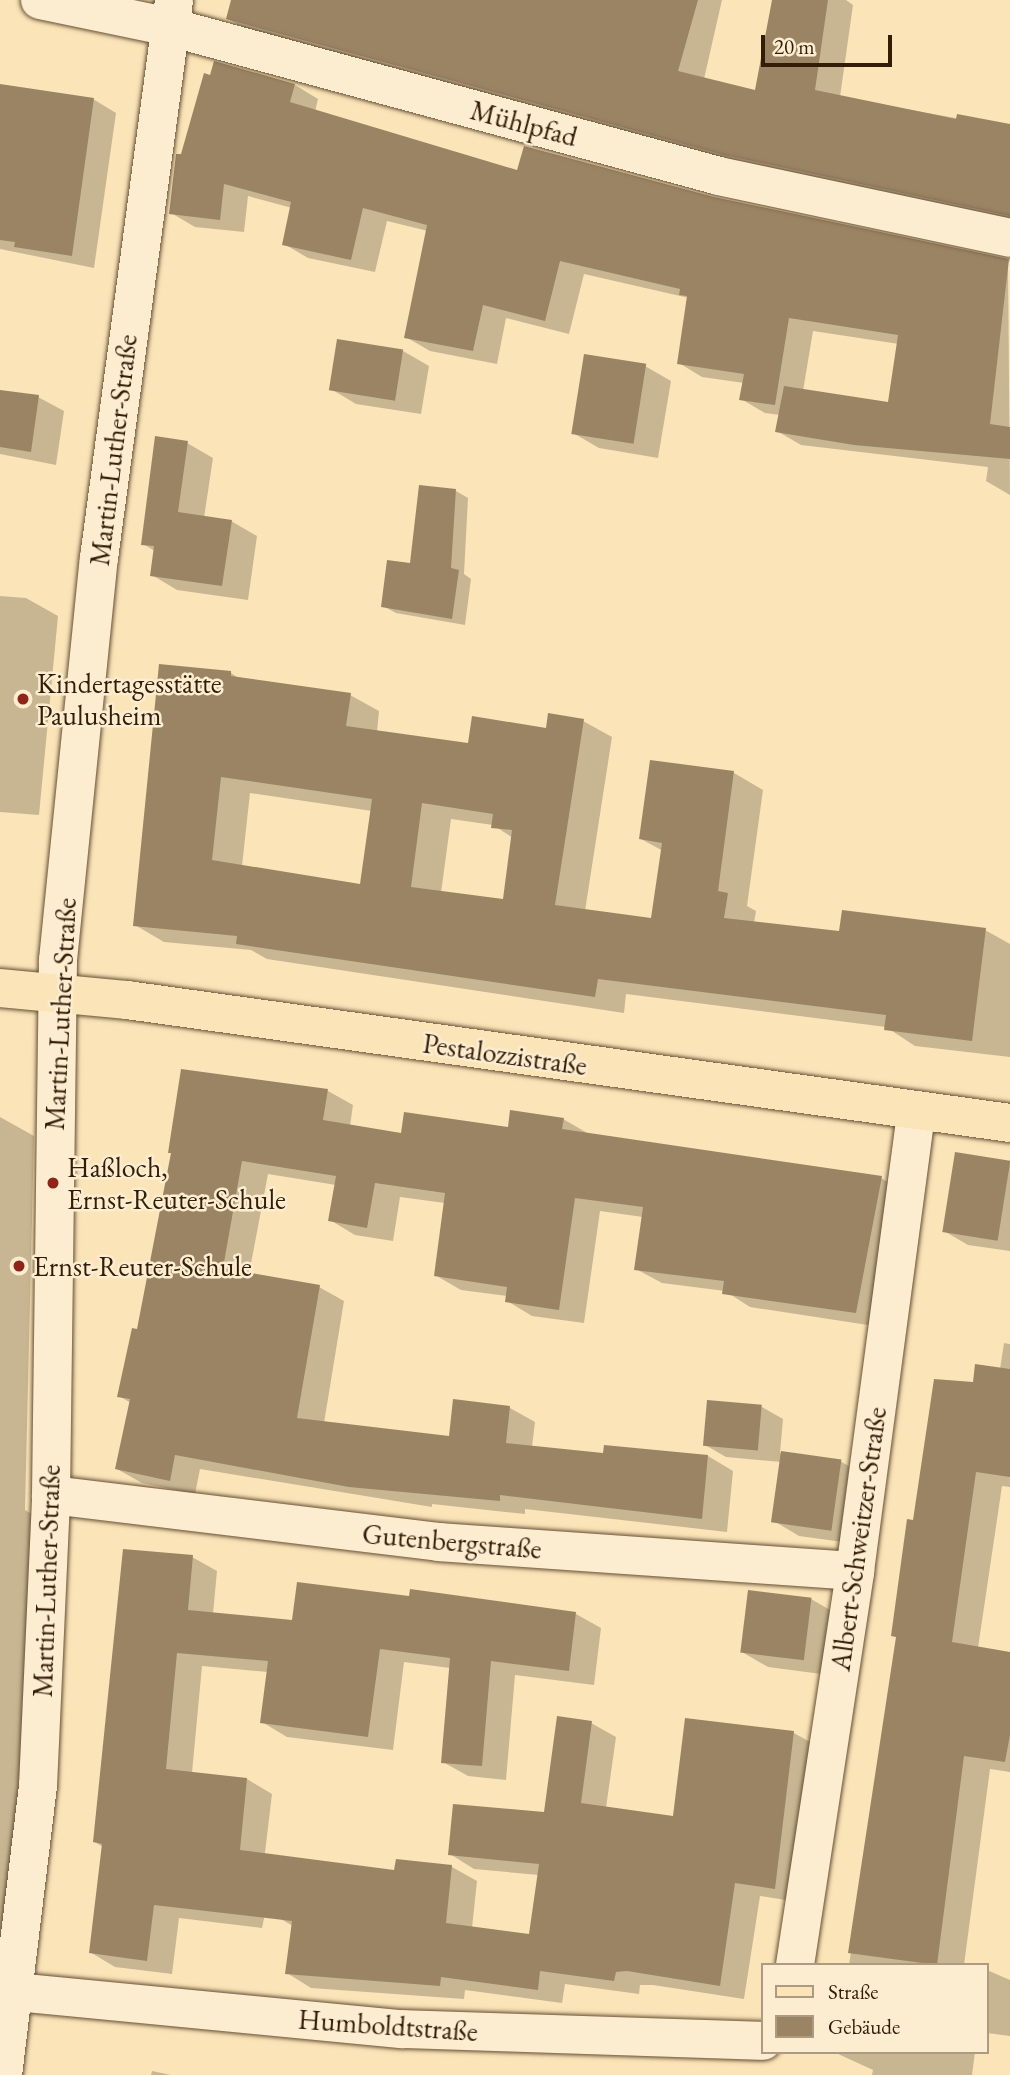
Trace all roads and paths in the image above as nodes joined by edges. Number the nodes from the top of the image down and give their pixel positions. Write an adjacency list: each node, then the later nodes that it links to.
1 (40, 0): 2 (street, Mühlpfad)
2 (172, 14): 3 (street, Mühlpfad); 5 (street, Martin-Luther-Straße)
3 (1010, 237)
4 (0, 988): 5 (main road, Pestalozzistraße)
5 (56, 992): 6 (main road, Pestalozzistraße); 8 (street, Martin-Luther-Straße)
6 (916, 1113): 7 (main road, Pestalozzistraße); 9 (street, Albert-Schweitzer-Straße)
7 (1010, 1123)
8 (51, 1495): 9 (street, Gutenbergstraße); 11 (street, Martin-Luther-Straße)
9 (855, 1571): 10 (street, Albert-Schweitzer-Straße)
10 (795, 1963)
11 (15, 1992): 12 (street, Humboldtstraße); 13 (street, Martin-Luther-Straße)
12 (762, 2041)
13 (3, 2075)

